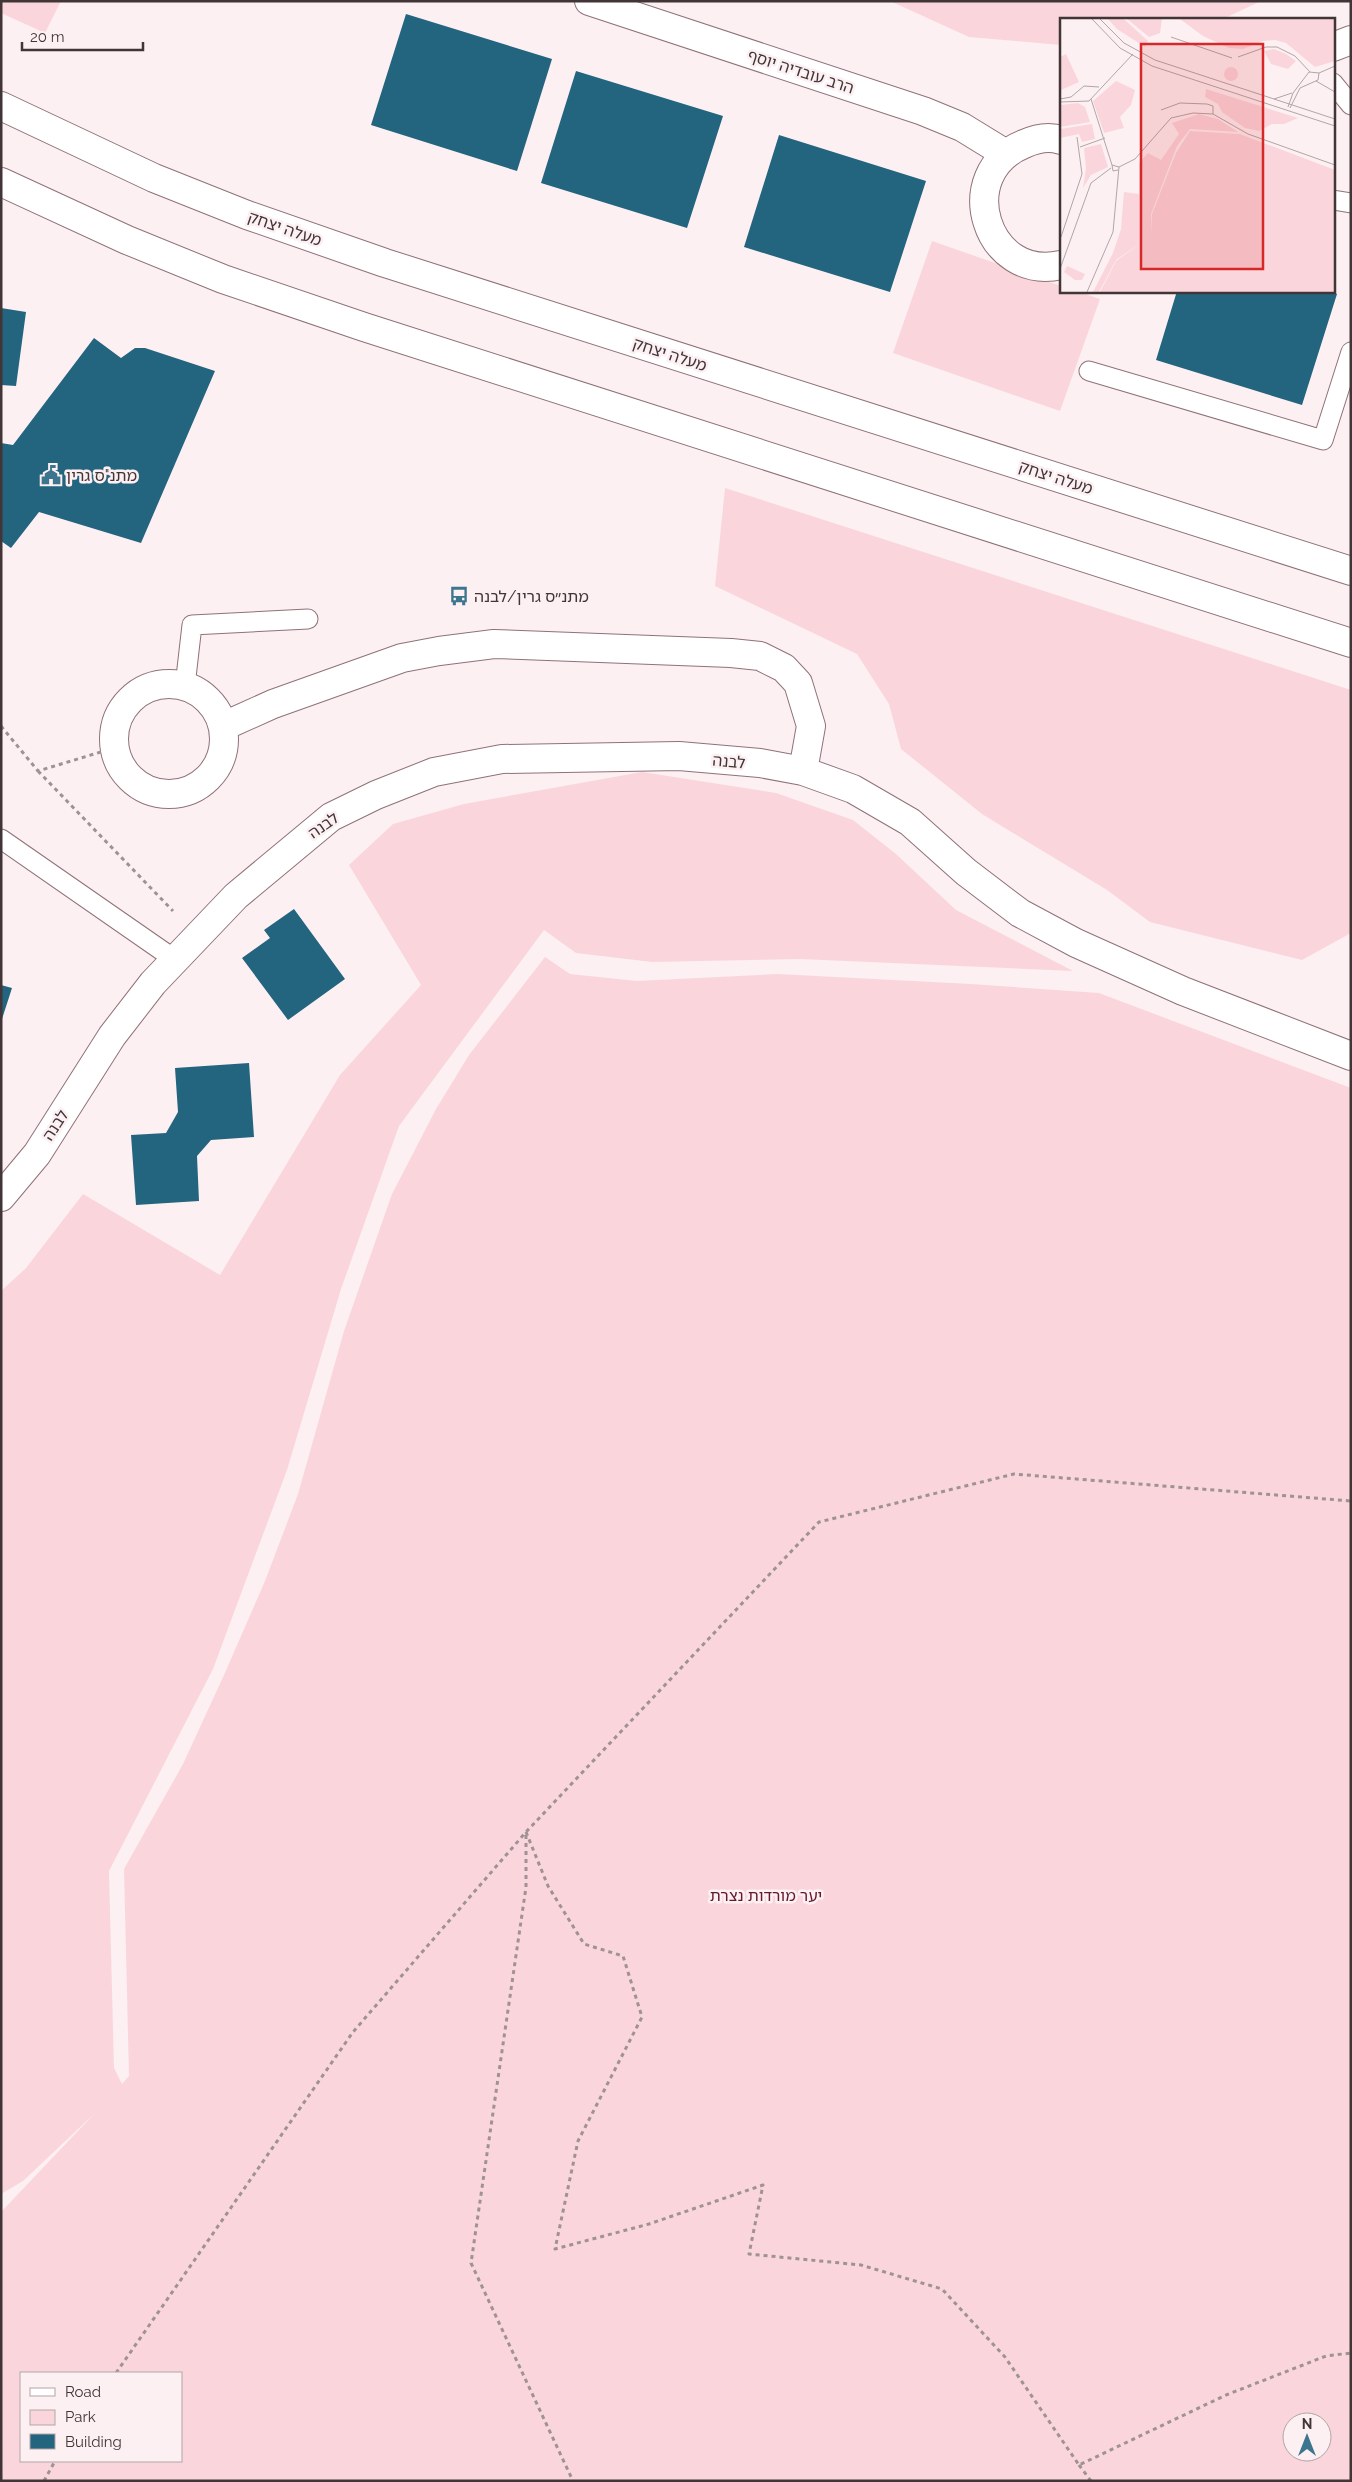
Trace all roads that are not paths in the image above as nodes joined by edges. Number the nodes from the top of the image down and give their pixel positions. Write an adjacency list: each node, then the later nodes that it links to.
1 (589, 1): 8 (street, הרב עובדיה יוסף)
2 (1351, 40): 3 (street)
3 (1334, 47)
4 (1334, 84): 5 (lane)
5 (1351, 105)
6 (1, 106): 15 (street, מעלה יצחק)
7 (1060, 140): 8 (street)
8 (1006, 154): 12 (street)
9 (1, 182): 17 (street)
10 (1334, 200): 11 (lane)
11 (1351, 203)
12 (1060, 265)
13 (1351, 352): 14 (lane)
14 (1089, 371)
15 (1351, 571)
16 (308, 618): 18 (lane)
17 (1351, 643)
18 (185, 686): 19 (street); 19 (street)
19 (224, 726): 20 (street)
20 (803, 771): 22 (street, לבנה); 23 (street, לבנה)
21 (1, 839): 22 (lane)
22 (174, 959): 24 (street, לבנה)
23 (1351, 1056)
24 (1, 1196)

